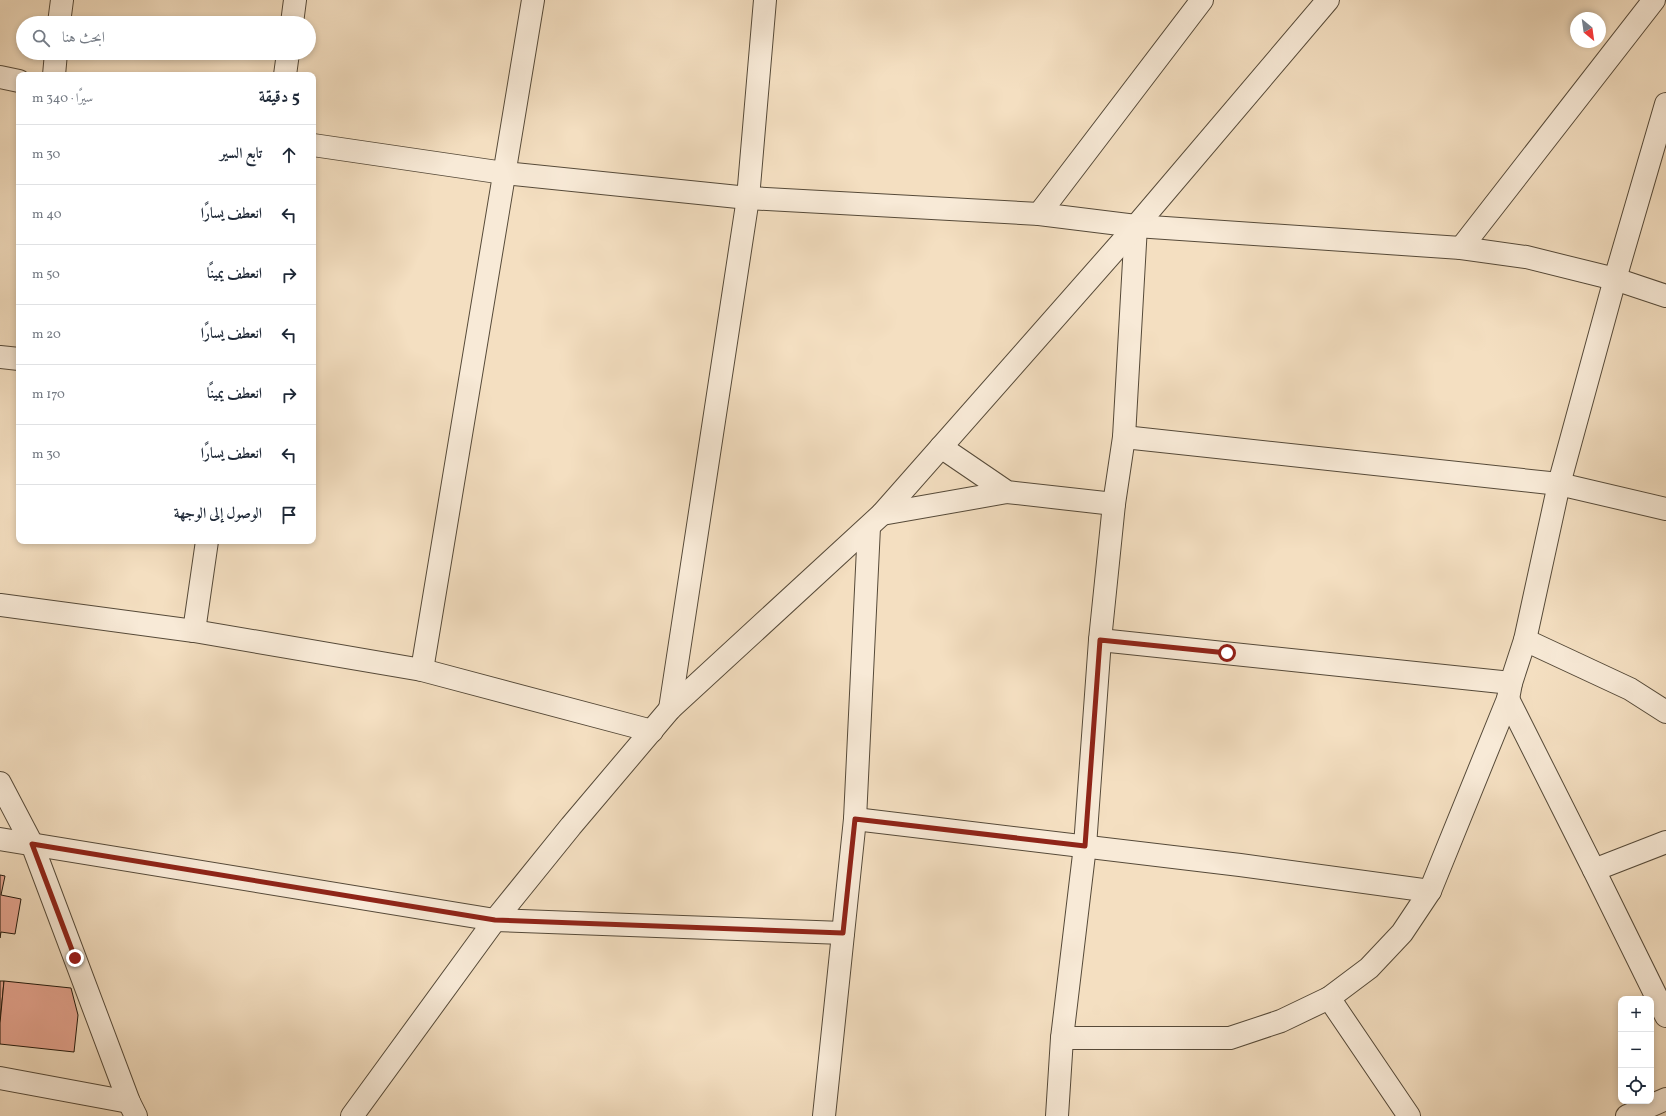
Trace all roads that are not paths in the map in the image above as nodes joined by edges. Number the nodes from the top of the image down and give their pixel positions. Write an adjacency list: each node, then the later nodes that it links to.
1 (62, 0): 8 (street)
2 (295, 0): 9 (street)
3 (533, 0): 18 (street)
4 (765, 0): 19 (street)
5 (1202, 0): 20 (street)
6 (1328, 0): 21 (street)
7 (1654, 0): 22 (street)
8 (60, 16)
9 (293, 16)
10 (55, 60): 12 (street)
11 (287, 60): 13 (street)
12 (54, 72)
13 (285, 72)
14 (0, 77): 15 (street)
15 (16, 80)
16 (1666, 104): 23 (street)
17 (316, 145): 18 (street)
18 (504, 173): 19 (street); 39 (street)
19 (748, 198): 20 (street); 41 (street)
20 (1039, 214): 21 (street)
21 (1136, 226): 22 (street); 27 (street); 28 (street)
22 (1461, 248): 23 (street)
23 (1615, 278): 24 (street); 29 (street)
24 (1666, 296)
25 (0, 357): 26 (street)
26 (16, 359)
27 (1124, 437): 29 (street); 31 (street)
28 (941, 446): 30 (street); 33 (street)
29 (1559, 484): 32 (street); 38 (street)
30 (1007, 492): 31 (street); 33 (street)
31 (1114, 504): 37 (street)
32 (1666, 509)
33 (875, 520): 41 (street); 45 (street)
34 (207, 544): 36 (street)
35 (0, 606): 36 (street)
36 (194, 631): 39 (street)
37 (1100, 640): 40 (street); 49 (street)
38 (1525, 640): 40 (street); 42 (street)
39 (422, 670): 43 (street)
40 (1509, 691): 50 (street); 51 (street)
41 (670, 709): 43 (street)
42 (1666, 712)
43 (652, 731): 52 (street)
44 (0, 783): 48 (street)
45 (855, 819): 49 (street); 53 (street)
46 (0, 839): 48 (street)
47 (1666, 842): 50 (street)
48 (32, 844): 52 (street); 59 (street)
49 (1085, 846): 51 (street); 56 (street)
50 (1594, 870): 55 (street)
51 (1430, 891): 54 (street)
52 (495, 920): 53 (street); 60 (street)
53 (843, 933): 61 (street)
54 (1330, 998): 56 (street); 63 (street)
55 (1666, 1016)
56 (1062, 1038): 62 (street)
57 (0, 1078): 59 (street)
58 (1666, 1099): 64 (street)
59 (132, 1109)
60 (352, 1116)
61 (824, 1116)
62 (1057, 1116)
63 (1409, 1116)
64 (1627, 1116)

